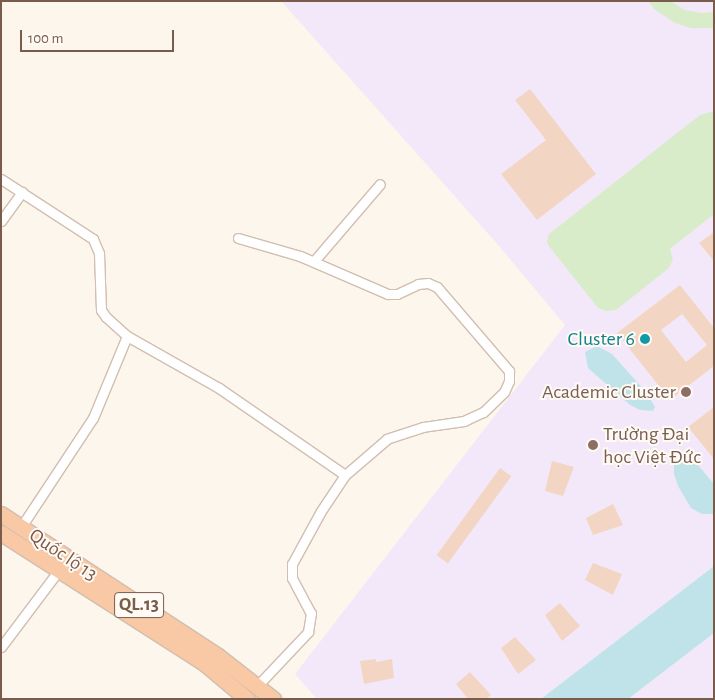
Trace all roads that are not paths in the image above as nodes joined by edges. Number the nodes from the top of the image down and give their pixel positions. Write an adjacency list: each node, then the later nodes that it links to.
1 (1, 179): 3 (street)
2 (380, 184): 6 (street)
3 (22, 192): 4 (street); 7 (street)
4 (1, 221)
5 (238, 238): 6 (street)
6 (314, 261): 8 (street)
7 (127, 336): 8 (street); 10 (street)
8 (344, 475): 14 (street)
9 (1, 514): 10 (highway, Quốc lộ 13 / QL.13)
10 (21, 527): 14 (highway, Quốc lộ 13 / QL.13)
11 (1, 533): 12 (highway, Quốc lộ 13 / QL.13)
12 (59, 570): 13 (street); 15 (highway, Quốc lộ 13 / QL.13)
13 (1, 647)
14 (258, 686): 16 (highway, Quốc lộ 13 / QL.13)
15 (247, 699)
16 (273, 699)

